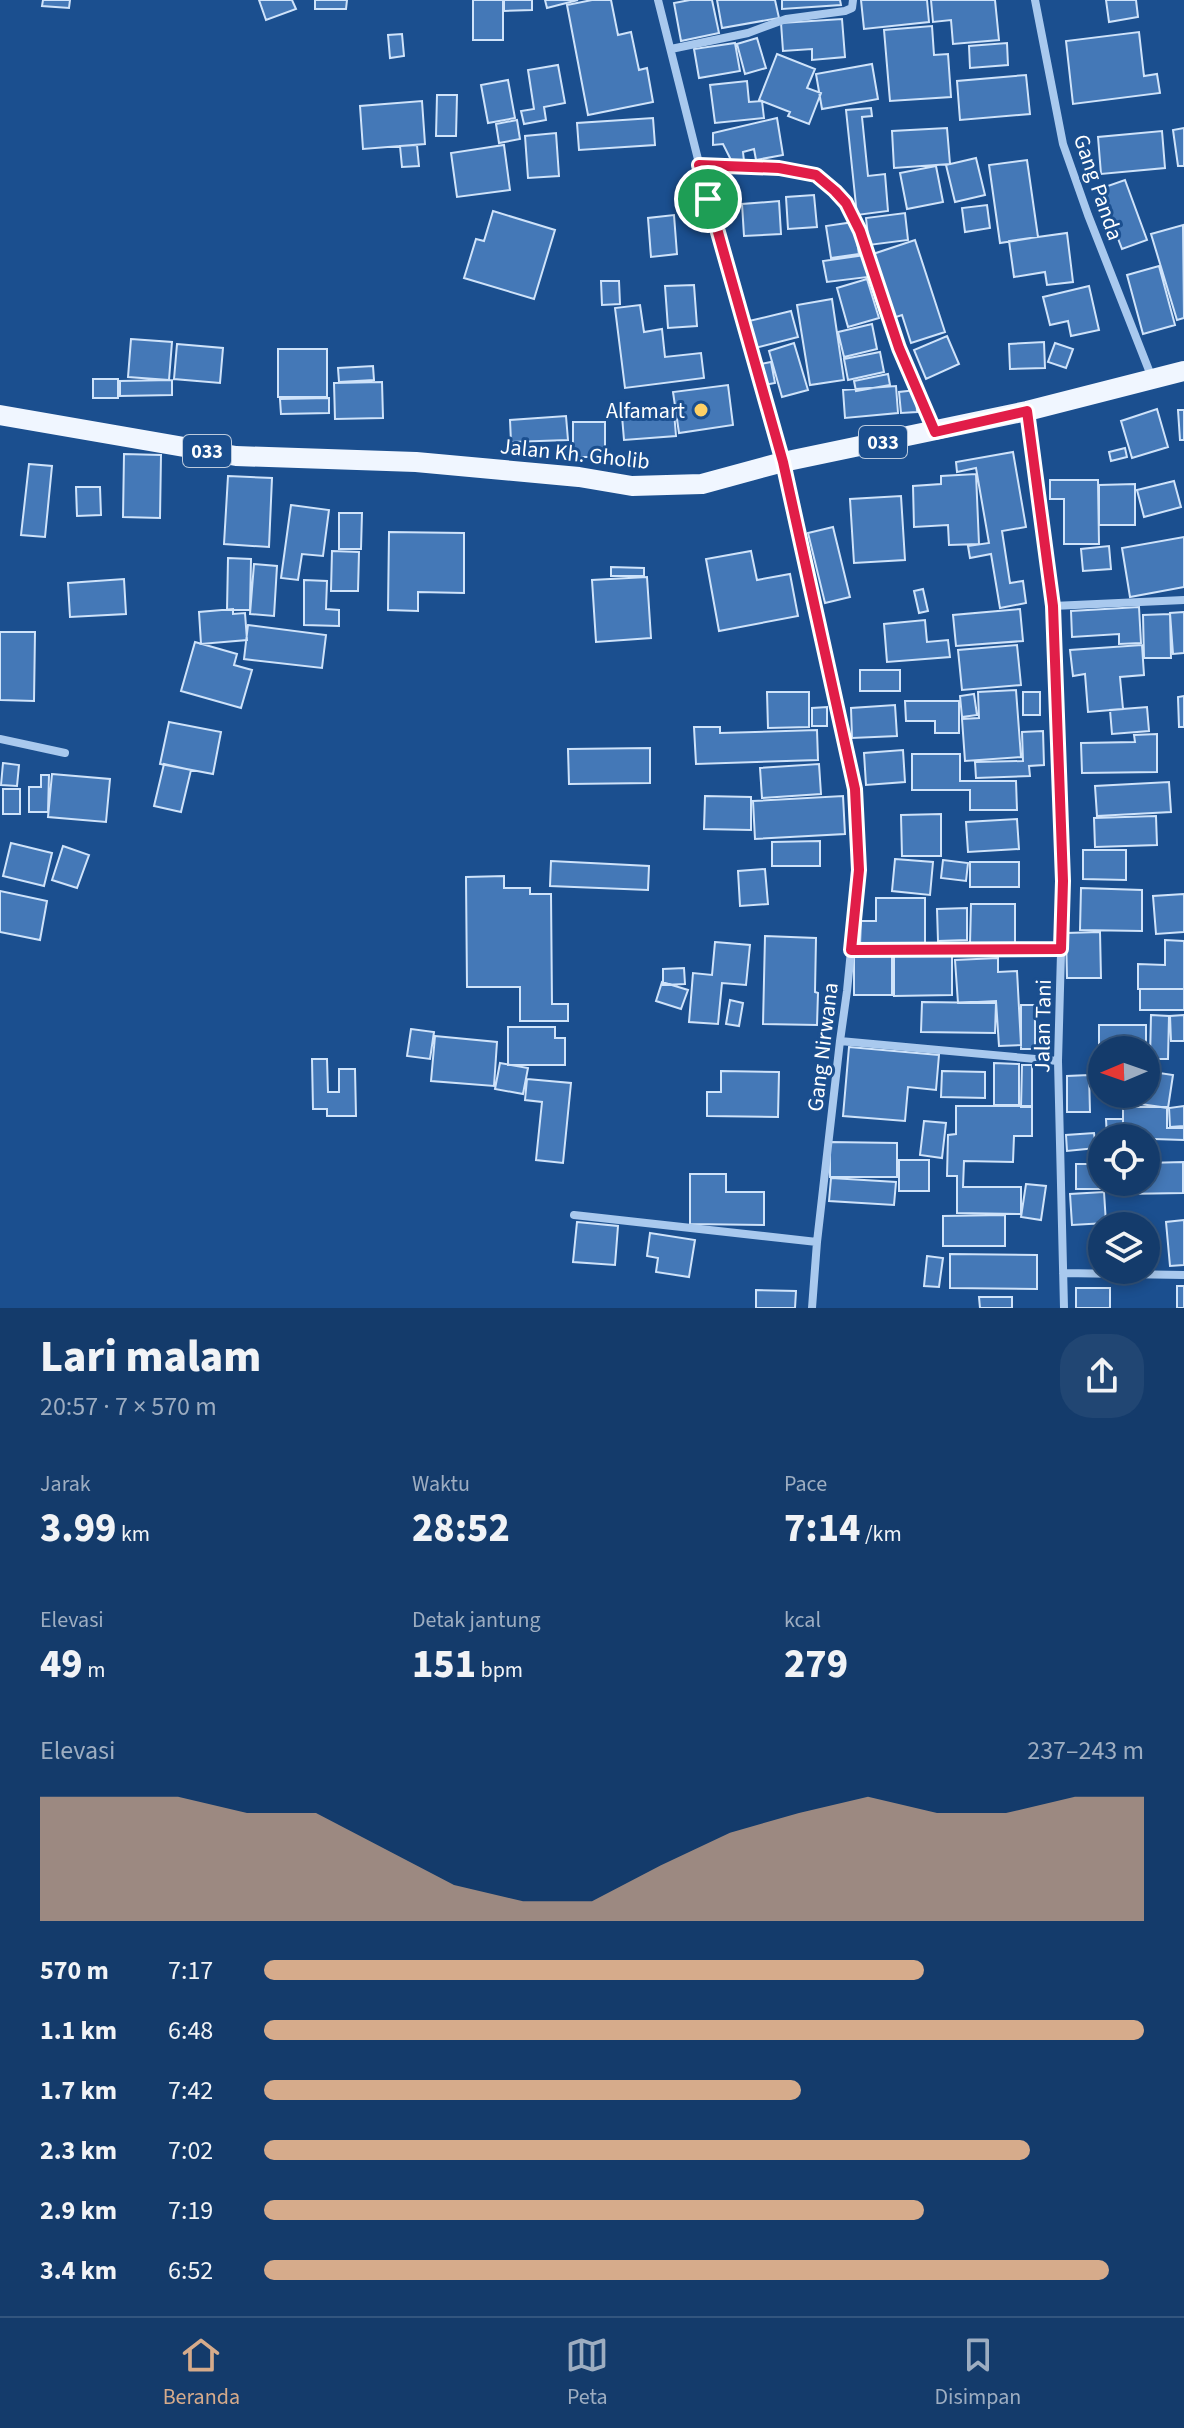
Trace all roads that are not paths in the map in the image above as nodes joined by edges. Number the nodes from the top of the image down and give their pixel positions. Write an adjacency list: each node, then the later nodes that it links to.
1 (658, 0): 4 (street, Gang Nirwana)
2 (853, 0): 4 (street)
3 (1035, 0): 7 (street, Gang Panda)
4 (671, 49): 5 (street, Gang Nirwana)
5 (699, 165): 10 (street); 11 (street, Gang Nirwana)
6 (1184, 371): 7 (main road, Jalan Kh. Gholib / 033)
7 (1153, 378): 8 (main road, Jalan Kh. Gholib / 033)
8 (1027, 411): 10 (main road, Jalan Kh. Gholib / 033); 13 (street, Jalan Tani)
9 (0, 415): 11 (main road, Jalan Kh. Gholib / 033)
10 (935, 432): 11 (main road, Jalan Kh. Gholib / 033)
11 (783, 462): 17 (street, Gang Nirwana)
12 (1184, 600): 13 (street)
13 (1053, 606): 16 (street, Jalan Tani)
14 (0, 739): 15 (street)
15 (65, 753)
16 (1061, 949): 17 (street); 19 (street, Jalan Tani)
17 (851, 950): 18 (street, Gang Nirwana)
18 (840, 1041): 19 (street); 21 (street, Gang Nirwana)
19 (1058, 1061): 22 (street, Jalan Tani)
20 (574, 1215): 21 (street)
21 (817, 1242): 24 (street, Gang Nirwana)
22 (1063, 1273): 23 (street); 25 (street, Jalan Tani)
23 (1184, 1275)
24 (812, 1308)
25 (1064, 1308)

